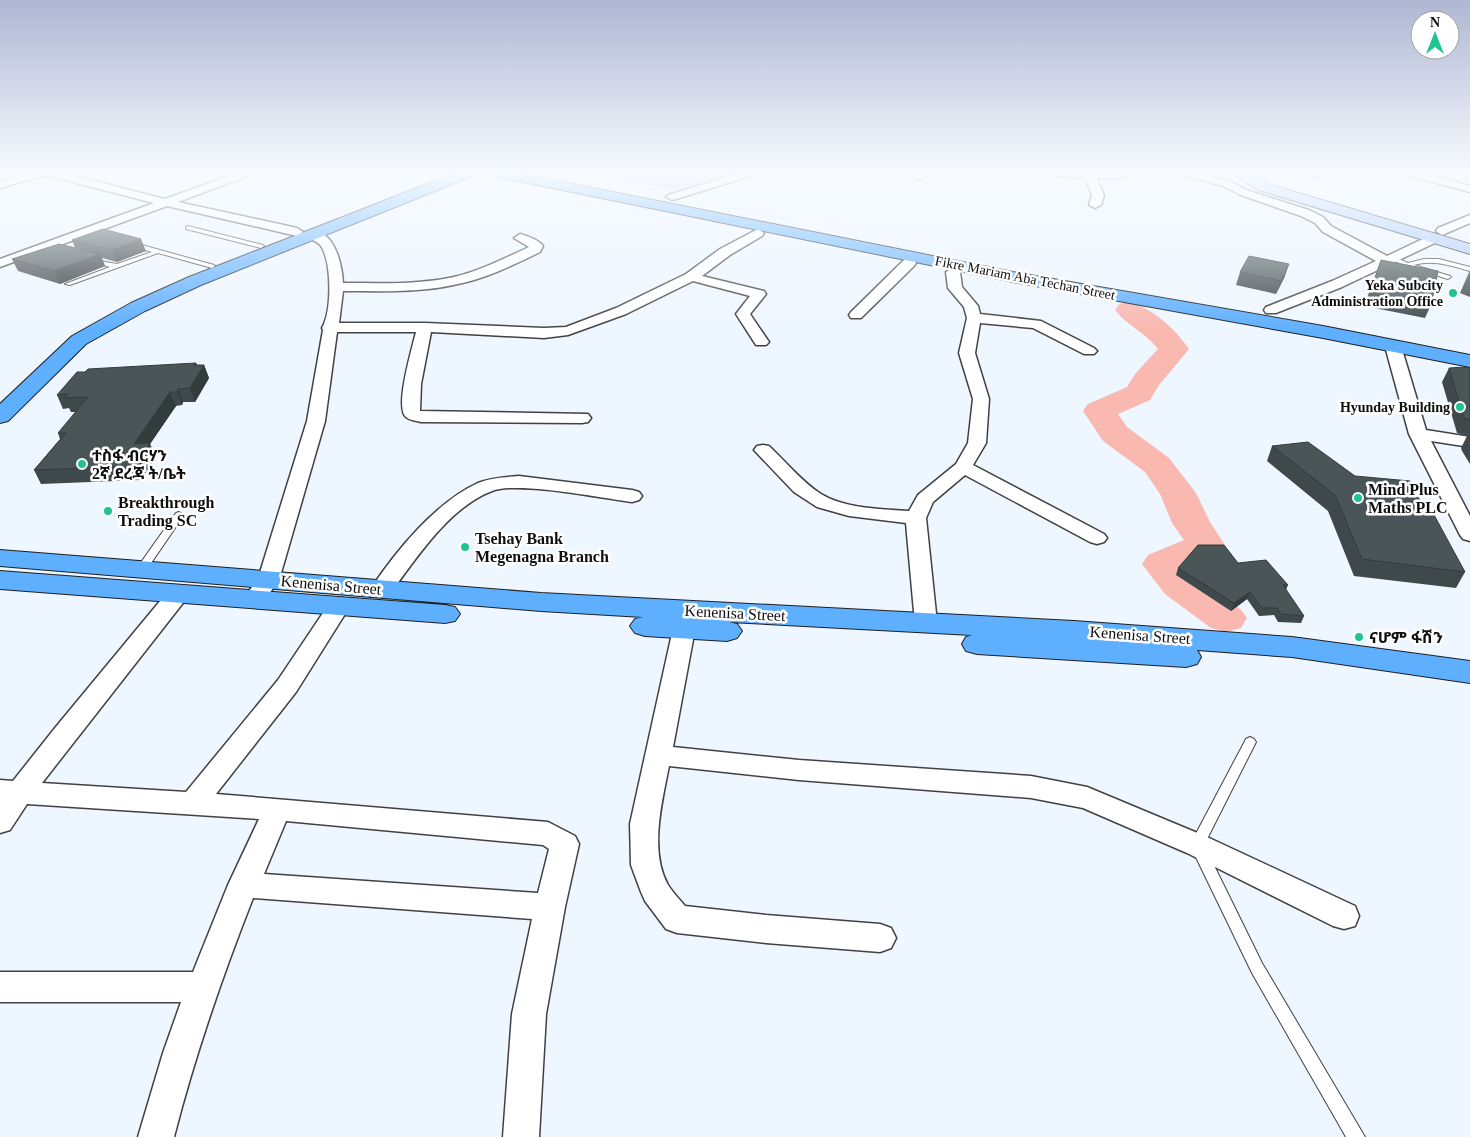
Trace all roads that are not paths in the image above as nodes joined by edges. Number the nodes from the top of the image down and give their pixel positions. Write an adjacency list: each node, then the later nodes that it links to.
1 (102, 225): 13 (street)
2 (261, 225): 15 (street)
3 (324, 225): 15 (main road)
4 (328, 225): 15 (main road)
5 (721, 225): 14 (main road)
6 (771, 225): 35 (main road, Fikre Mariam Aba Techan Street)
7 (801, 225): 35 (main road, Fikre Mariam Aba Techan Street)
8 (1323, 225): 27 (street)
9 (1406, 225): 16 (main road)
10 (1412, 225): 16 (main road)
11 (1456, 225): 16 (street)
12 (188, 228): 22 (lane)
13 (86, 231): 17 (lane); 21 (street)
14 (758, 233): 29 (main road); 36 (street)
15 (304, 234): 22 (main road); 39 (street); 52 (main road)
16 (1439, 234): 19 (main road); 23 (main road); 27 (street)
17 (100, 235)
18 (520, 238): 39 (street)
19 (1470, 238)
20 (127, 242): 25 (lane)
21 (45, 246): 24 (lane); 28 (street)
22 (261, 246): 32 (main road)
23 (1470, 249)
24 (58, 250)
25 (159, 251): 31 (lane); 32 (lane)
26 (82, 257): 31 (lane)
27 (1389, 260): 30 (lane); 40 (street)
28 (0, 263)
29 (909, 263): 34 (main road); 41 (street)
30 (1408, 265): 33 (lane); 37 (lane)
31 (116, 266): 38 (lane)
32 (212, 266): 51 (main road)
33 (1470, 269)
34 (953, 272): 42 (street); 45 (main road)
35 (1017, 272): 40 (main road, Fikre Mariam Aba Techan Street); 45 (main road, Fikre Mariam Aba Techan Street)
36 (691, 277): 44 (street); 46 (street)
37 (1448, 277)
38 (68, 284)
39 (337, 287): 43 (street)
40 (1271, 310): 48 (main road, Fikre Mariam Aba Techan Street)
41 (856, 315)
42 (974, 318): 49 (street); 57 (street)
43 (329, 328): 44 (street); 66 (street)
44 (425, 328): 53 (street)
45 (1346, 336): 47 (main road, Fikre Mariam Aba Techan Street)
46 (761, 342)
47 (1393, 346): 50 (main road, Fikre Mariam Aba Techan Street); 54 (street)
48 (1470, 348)
49 (1089, 351)
50 (1470, 361)
51 (31, 362)
52 (1, 415)
53 (582, 418)
54 (1418, 434): 55 (street); 61 (street)
55 (1470, 442)
56 (763, 450): 60 (street)
57 (963, 466): 60 (street); 62 (street)
58 (632, 496): 67 (street)
59 (179, 515): 64 (lane)
60 (916, 518): 71 (street)
61 (1470, 535)
62 (1097, 538)
63 (0, 558): 64 (main road, Kenenisa Street)
64 (141, 570): 66 (main road, Kenenisa Street)
65 (0, 580): 68 (main road, Kenenisa Street)
66 (260, 590): 67 (main road, Kenenisa Street); 68 (main road, Kenenisa Street); 69 (main road, Kenenisa Street)
67 (381, 590): 70 (main road, Kenenisa Street)
68 (178, 594): 77 (street)
69 (339, 606): 70 (main road, Kenenisa Street); 78 (street)
70 (480, 607): 71 (main road, Kenenisa Street); 72 (main road, Kenenisa Street)
71 (926, 623): 73 (main road, Kenenisa Street)
72 (684, 629): 74 (main road, Kenenisa Street); 76 (street)
73 (1470, 672)
74 (1470, 690)
75 (1250, 742): 81 (lane)
76 (658, 755): 81 (street); 85 (street)
77 (10, 791): 78 (street); 80 (street)
78 (192, 804): 79 (street)
79 (277, 809): 82 (street); 83 (street)
80 (0, 822)
81 (1197, 845): 84 (street); 90 (lane)
82 (243, 885): 83 (street); 87 (street)
83 (550, 907): 89 (street)
84 (1344, 916)
85 (880, 938)
86 (0, 987): 87 (street)
87 (202, 987): 88 (street)
88 (156, 1137)
89 (521, 1137)
90 (1356, 1137)

